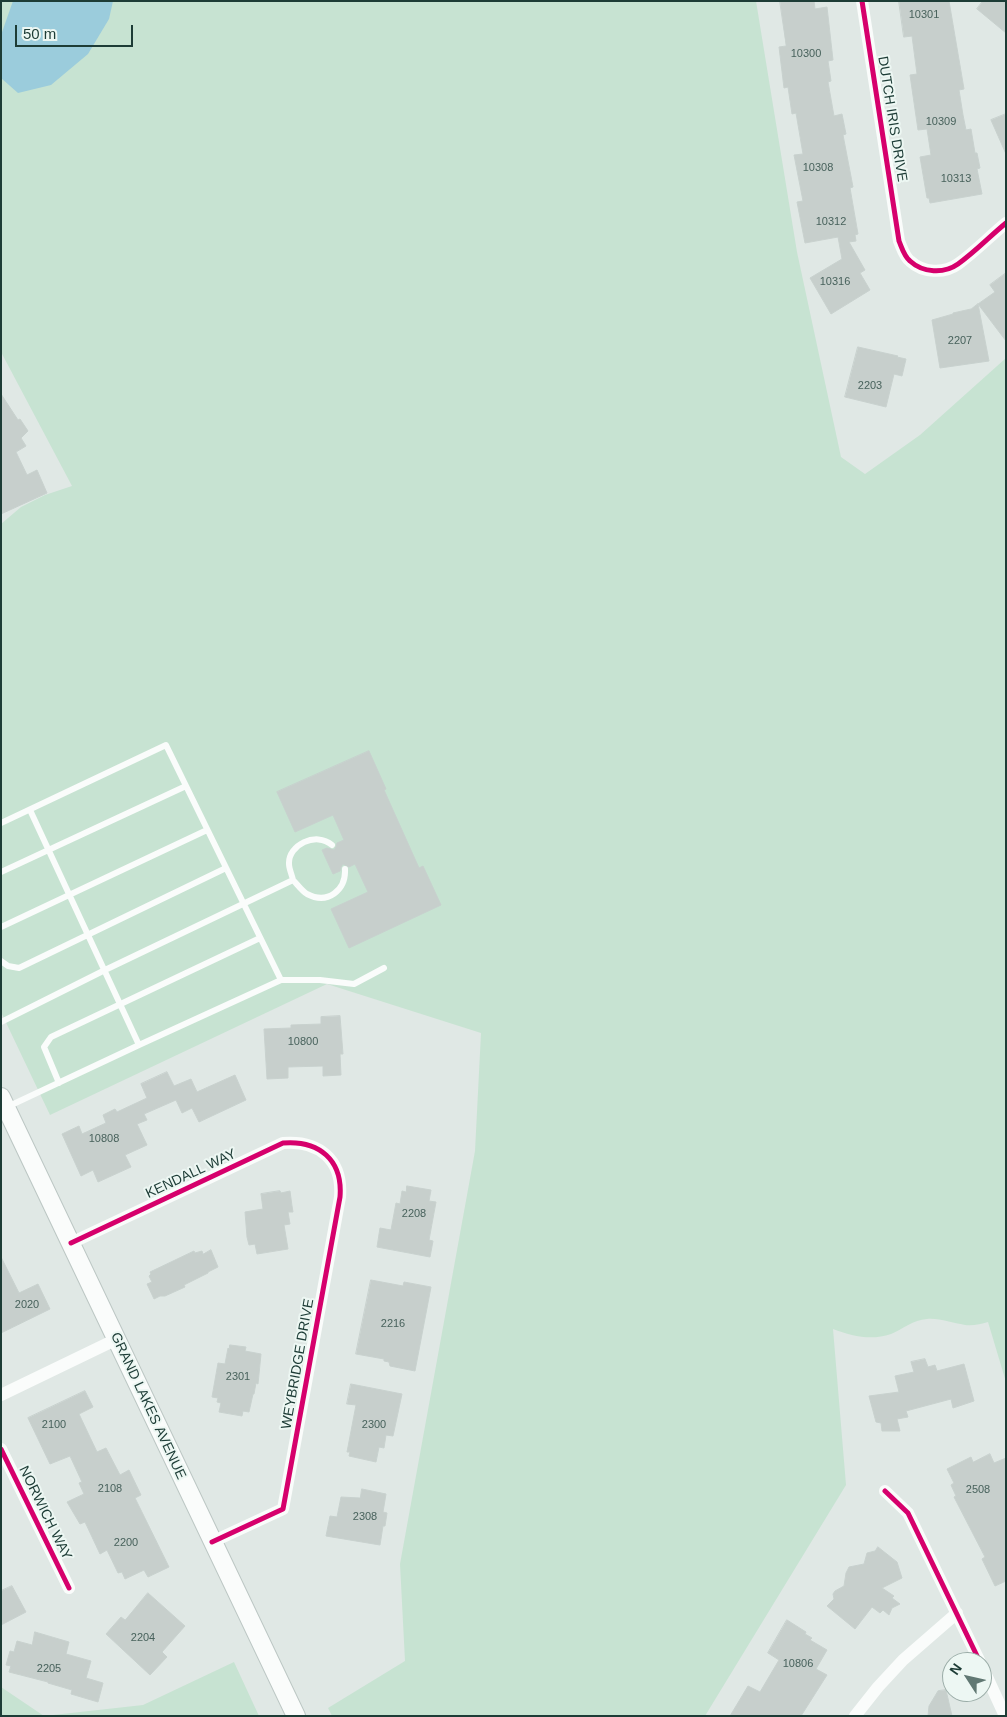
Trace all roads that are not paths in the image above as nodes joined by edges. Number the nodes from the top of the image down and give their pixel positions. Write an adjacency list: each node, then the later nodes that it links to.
1 (862, 1): 2 (street, DUTCH IRIS DRIVE)
2 (1006, 223)
3 (186, 786): 4 (lane); 6 (lane); 8 (lane)
4 (30, 810): 5 (lane); 8 (lane)
5 (1, 823)
6 (207, 830): 9 (lane); 13 (lane)
7 (332, 845): 12 (lane)
8 (48, 850): 11 (lane); 13 (lane)
9 (226, 868): 14 (lane); 16 (lane)
10 (345, 869): 12 (lane)
11 (1, 872)
12 (293, 880): 14 (lane)
13 (69, 895): 15 (lane); 16 (lane)
14 (243, 904): 17 (lane); 20 (lane)
15 (1, 927)
16 (88, 935): 18 (lane); 20 (lane)
17 (260, 938): 21 (lane); 22 (lane)
18 (1, 961)
19 (384, 968): 21 (lane)
20 (105, 970): 22 (lane); 23 (lane)
21 (281, 980): 24 (lane)
22 (121, 1004): 24 (lane); 25 (lane)
23 (1, 1022)
24 (140, 1045): 25 (lane)
25 (59, 1083): 26 (lane)
26 (4, 1102): 28 (street, GRAND LAKES AVENUE)
27 (323, 1152): 28 (street, KENDALL WAY); 33 (street, WEYBRIDGE DRIVE)
28 (71, 1243): 29 (street, GRAND LAKES AVENUE)
29 (117, 1339): 30 (street); 33 (street, GRAND LAKES AVENUE)
30 (1, 1395)
31 (1, 1449): 34 (street, NORWICH WAY)
32 (885, 1491): 35 (street)
33 (212, 1542): 38 (street, GRAND LAKES AVENUE)
34 (69, 1588)
35 (957, 1613): 36 (street); 39 (street)
36 (975, 1652)
37 (992, 1688): 40 (street)
38 (296, 1716)
39 (856, 1716)
40 (1005, 1716)

